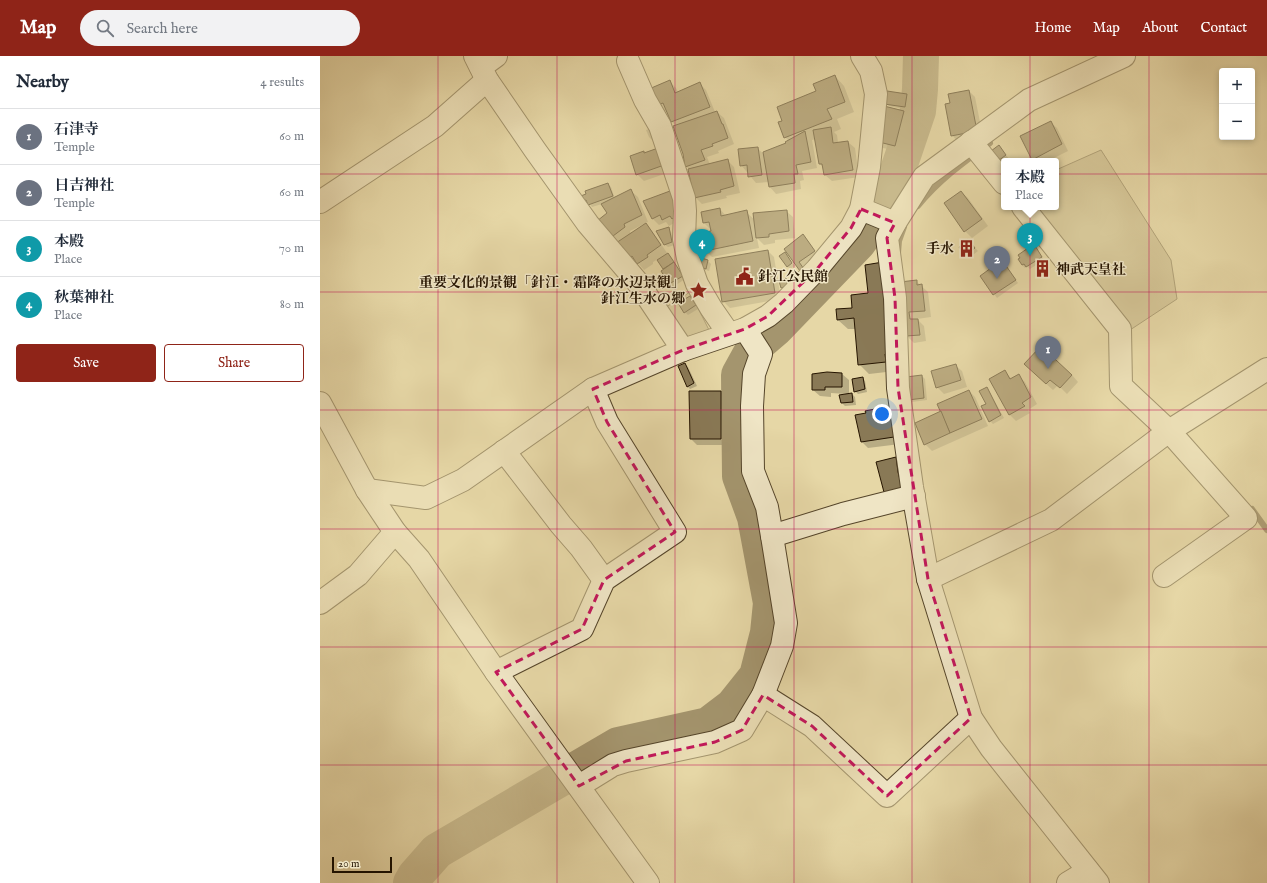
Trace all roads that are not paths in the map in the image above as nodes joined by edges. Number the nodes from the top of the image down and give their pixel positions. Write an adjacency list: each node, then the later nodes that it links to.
1 (862, 56): 8 (street)
2 (1124, 56): 5 (street)
3 (628, 61): 11 (street)
4 (485, 65): 7 (street); 12 (street)
5 (976, 148): 6 (street); 10 (street)
6 (1001, 180)
7 (320, 202)
8 (863, 210): 10 (street); 11 (street)
9 (1025, 210): 16 (street)
10 (892, 222): 19 (street)
11 (746, 338): 12 (street); 21 (street)
12 (683, 350): 14 (street)
13 (1267, 369): 16 (street)
14 (593, 389): 17 (street); 24 (street)
15 (320, 403): 18 (street)
16 (1169, 431): 22 (street); 23 (street)
17 (504, 451): 18 (street); 24 (street)
18 (367, 490): 20 (street)
19 (914, 496): 21 (street); 23 (street)
20 (396, 532): 25 (street); 26 (street)
21 (772, 536): 27 (street)
22 (1164, 576)
23 (928, 579): 28 (street)
24 (604, 580): 26 (street)
25 (320, 602)
26 (496, 672): 29 (street)
27 (763, 695): 28 (street); 29 (street)
28 (971, 718): 30 (street)
29 (573, 777): 31 (street)
30 (1093, 877): 32 (street)
31 (648, 883)
32 (1068, 883)

